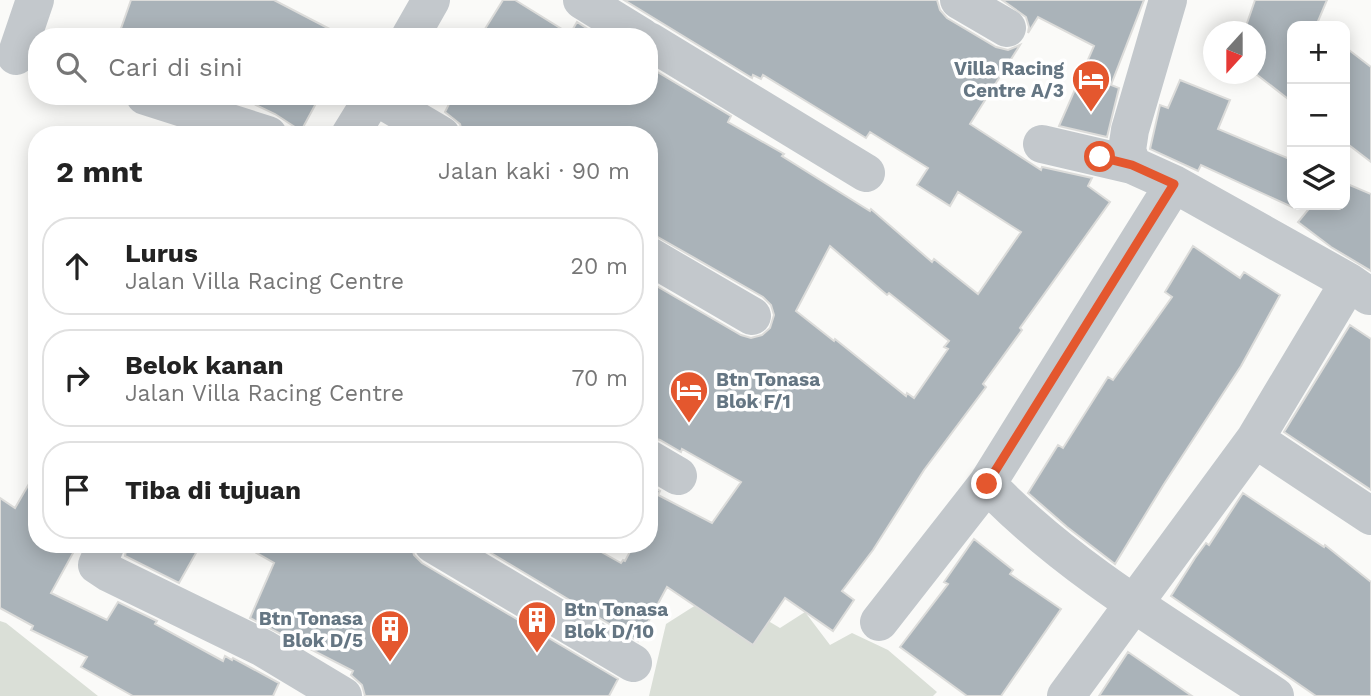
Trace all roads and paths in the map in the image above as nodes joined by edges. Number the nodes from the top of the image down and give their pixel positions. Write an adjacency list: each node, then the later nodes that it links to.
1 (35, 0): 10 (street)
2 (431, 0): 6 (street)
3 (582, 0): 7 (street)
4 (959, 0): 8 (street)
5 (1168, 0): 18 (street)
6 (415, 28)
7 (627, 28)
8 (1007, 28)
9 (658, 46): 19 (street)
10 (17, 56)
11 (173, 105): 14 (street)
12 (369, 105): 15 (street)
13 (390, 105): 16 (street)
14 (240, 126)
15 (356, 126)
16 (426, 126)
17 (1042, 144): 18 (street)
18 (1132, 165): 20 (street)
19 (866, 173)
20 (1174, 184): 22 (street); 25 (street)
21 (658, 261): 23 (street)
22 (1360, 290): 24 (street)
23 (752, 316)
24 (1255, 439): 26 (street); 29 (street)
25 (987, 484): 29 (street); 30 (street)
26 (1371, 516)
27 (102, 553): 32 (street)
28 (448, 553): 31 (street)
29 (1135, 603): 33 (street); 34 (street)
30 (879, 622)
31 (633, 663)
32 (343, 696)
33 (1066, 696)
34 (1275, 696)

